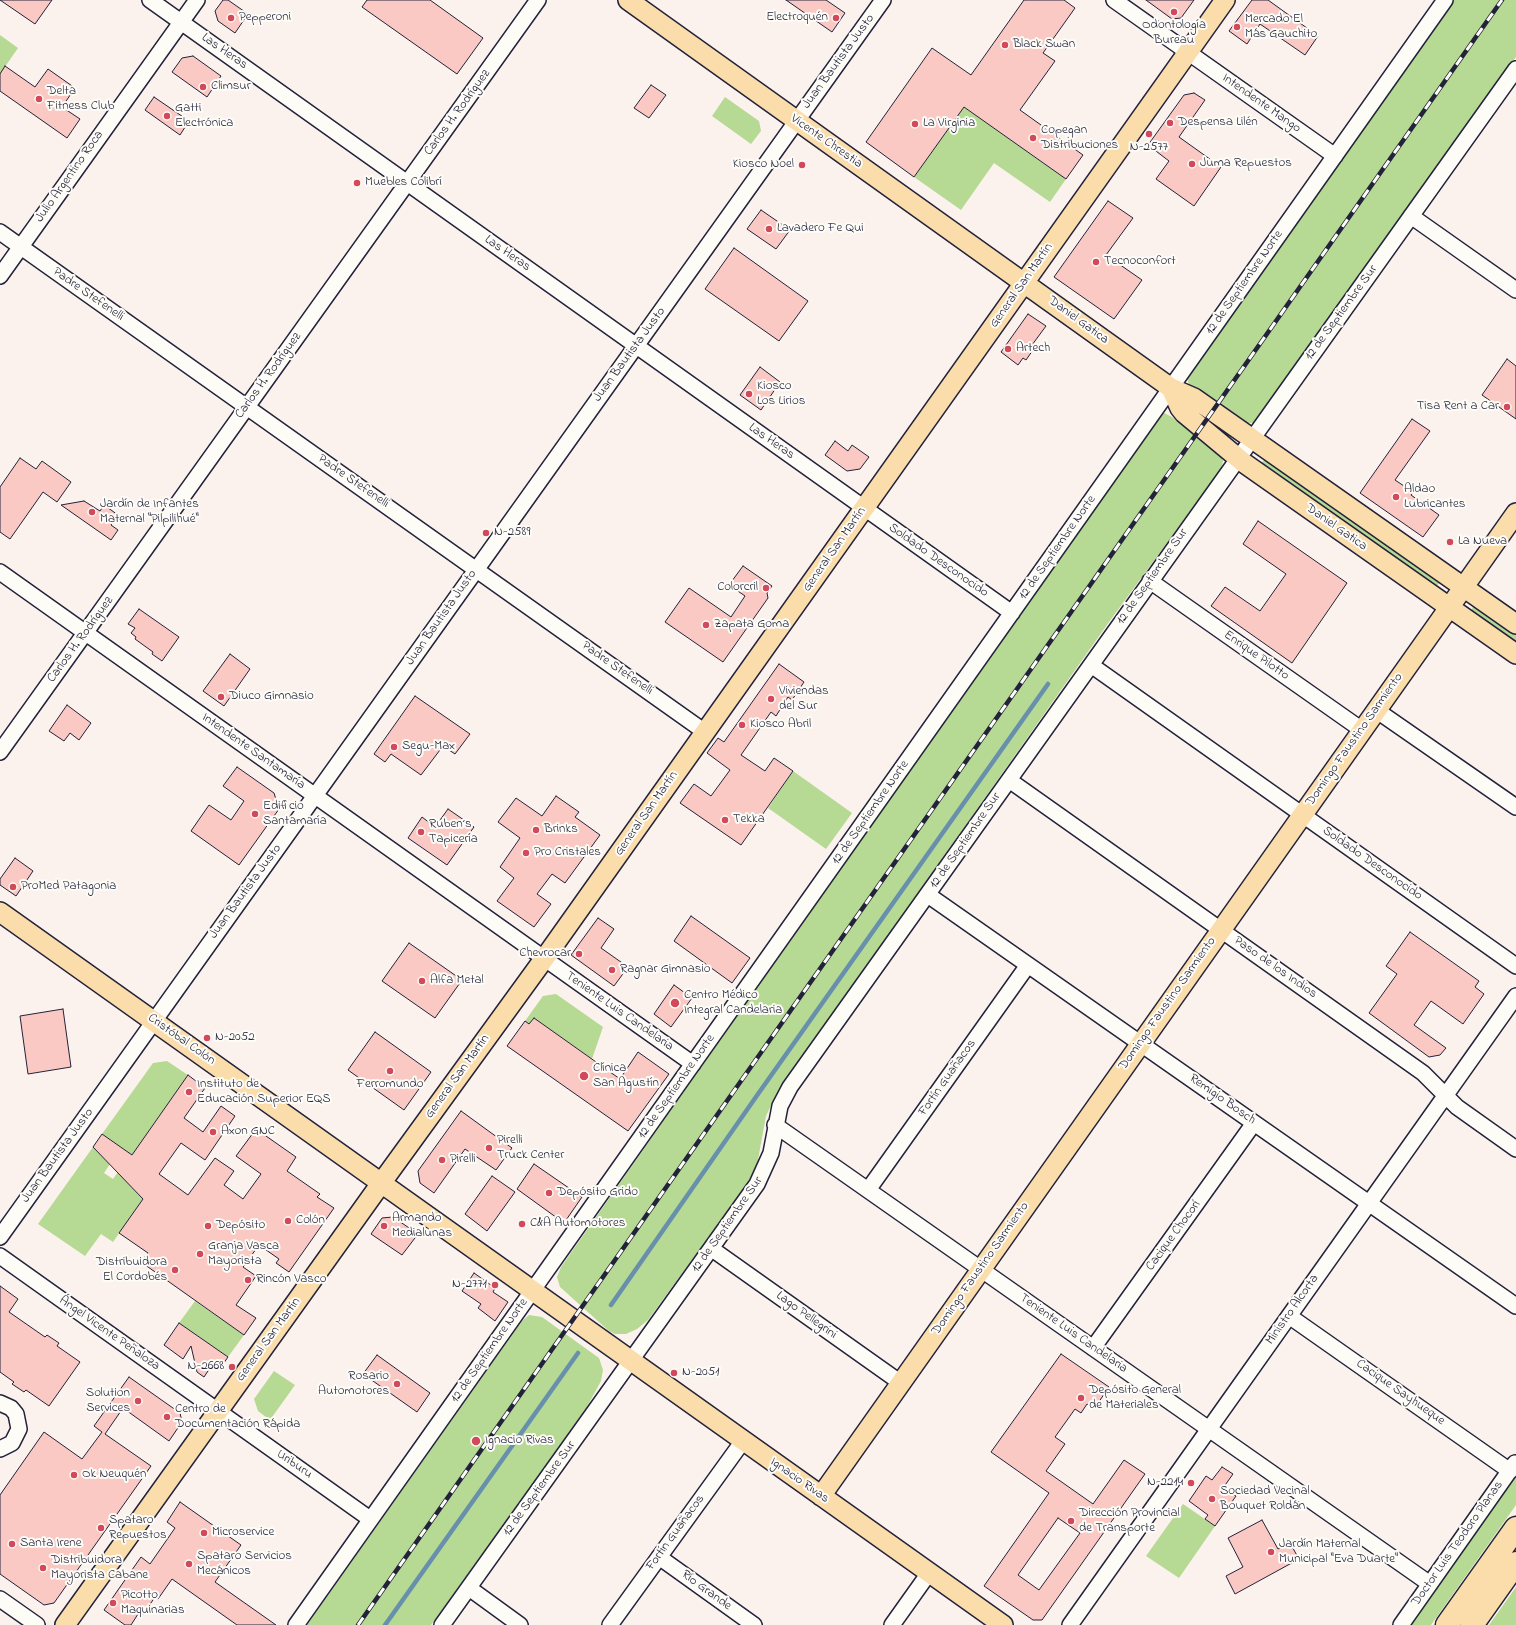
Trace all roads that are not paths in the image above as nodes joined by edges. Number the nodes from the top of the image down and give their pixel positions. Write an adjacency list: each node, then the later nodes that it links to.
1 (150, 0): 9 (street, Las Heras)
2 (197, 0): 9 (street, Julio Argentino Roca)
3 (538, 0): 14 (street, Carlos H. Rodríguez)
4 (628, 0): 12 (main road, Vicente Chrestia)
5 (883, 0): 12 (street, Juan Bautista Justo)
6 (1114, 0): 10 (street, Intendente Mango)
7 (1225, 0): 10 (main road, General San Martín)
8 (1445, 0): 13 (street, 12 de Septiembre Norte)
9 (181, 22): 14 (street, Las Heras); 17 (street, Julio Argentino Roca)
10 (1188, 52): 13 (street, Intendente Mango); 19 (main road, General San Martín)
11 (1516, 69): 15 (street, 12 de Septiembre Sur)
12 (797, 121): 19 (main road, Vicente Chrestia); 21 (street, Juan Bautista Justo)
13 (1335, 156): 22 (street, 12 de Septiembre Norte)
14 (407, 183): 21 (street, Las Heras); 23 (street, Carlos H. Rodríguez)
15 (1411, 216): 20 (street); 24 (street, 12 de Septiembre Sur)
16 (0, 232): 17 (street, Padre Stefenelli)
17 (21, 247): 18 (street, Julio Argentino Roca); 23 (street, Padre Stefenelli)
18 (0, 276)
19 (1025, 283): 22 (main road, Daniel Gatica); 26 (main road, General San Martín)
20 (1516, 290)
21 (636, 346): 26 (street, Las Heras); 28 (street, Juan Bautista Justo)
22 (1171, 388): 24 (main road, Daniel Gatica); 25 (main road, Daniel Gatica); 33 (street, 12 de Septiembre Norte)
23 (247, 407): 28 (street, Padre Stefenelli); 35 (street, Carlos H. Rodríguez)
24 (1252, 438): 25 (street, 12 de Septiembre Sur); 31 (main road, Daniel Gatica)
25 (1238, 458): 30 (street, 12 de Septiembre Sur); 32 (main road, Daniel Gatica)
26 (864, 509): 33 (street, Soldado Desconocido); 40 (main road, General San Martín)
27 (1516, 513): 31 (main road, Domingo Faustino Sarmiento)
28 (476, 570): 40 (street, Padre Stefenelli); 43 (street, Juan Bautista Justo)
29 (0, 572): 35 (street, Intendente Santamaría)
30 (1150, 582): 37 (street, 12 de Septiembre Sur); 39 (street, Enrique Pilotto)
31 (1464, 587): 32 (main road, Domingo Faustino Sarmiento); 34 (main road, Daniel Gatica)
32 (1449, 607): 36 (main road, Daniel Gatica); 38 (main road, Domingo Faustino Sarmiento)
33 (1012, 613): 55 (street, 12 de Septiembre Norte)
34 (1516, 624)
35 (85, 633): 41 (street, Carlos H. Rodríguez); 43 (street, Intendente Santamaría)
36 (1516, 654)
37 (1091, 665): 42 (street, 12 de Septiembre Sur); 45 (street, Soldado Desconocido)
38 (1376, 710): 39 (main road, Domingo Faustino Sarmiento); 44 (street)
39 (1362, 730): 45 (main road, Domingo Faustino Sarmiento)
40 (705, 732): 49 (main road, General San Martín)
41 (0, 752)
42 (1009, 780): 46 (street, 12 de Septiembre Sur); 48 (street, Paso de los Indios)
43 (315, 796): 49 (street, Intendente Santamaría); 53 (street, Juan Bautista Justo)
44 (1516, 807)
45 (1302, 815): 48 (main road, Domingo Faustino Sarmiento); 51 (street, Soldado Desconocido)
46 (928, 895): 50 (street, Remigio Bosch); 58 (street, 12 de Septiembre Sur)
47 (0, 912): 53 (main road, Cristóbal Colón)
48 (1221, 930): 54 (main road, Domingo Faustino Sarmiento); 56 (street, Paso de los Indios)
49 (544, 959): 55 (street, Teniente Luis Candelaria); 60 (main road, General San Martín)
50 (1028, 965): 54 (street, Remigio Bosch); 61 (street, Fortín Guañacos)
51 (1516, 966)
52 (1516, 996): 56 (street, Ministro Alcorta)
53 (154, 1021): 60 (main road, Cristóbal Colón); 63 (street, Juan Bautista Justo)
54 (1141, 1044): 57 (street, Remigio Bosch); 66 (main road, Domingo Faustino Sarmiento)
55 (693, 1064): 67 (street, 12 de Septiembre Norte)
56 (1445, 1096): 59 (street, Paso de los Indios); 62 (street, Ministro Alcorta)
57 (1254, 1123): 62 (street, Remigio Bosch); 70 (street, Cacique Chocorí)
58 (775, 1125): 61 (street, Teniente Luis Candelaria); 64 (street, 12 de Septiembre Sur)
59 (1516, 1148)
60 (382, 1182): 67 (main road, Ignacio Rivas); 74 (main road, General San Martín)
61 (868, 1190): 66 (street, Teniente Luis Candelaria)
62 (1369, 1203): 68 (street, Remigio Bosch); 69 (street, Ministro Alcorta)
63 (0, 1237)
64 (712, 1249): 71 (street, 12 de Septiembre Sur); 72 (street, Lago Pellegrini)
65 (0, 1256): 74 (street, Ángel Vicente Peñaloza)
66 (981, 1269): 70 (street, Teniente Luis Candelaria); 72 (main road, Domingo Faustino Sarmiento)
67 (532, 1291): 71 (main road, Ignacio Rivas); 80 (street, 12 de Septiembre Norte)
68 (1516, 1306)
69 (1289, 1316): 75 (street, Ministro Alcorta); 78 (street, Cacique Sayhueque)
70 (1093, 1348): 75 (street, Teniente Luis Candelaria)
71 (631, 1362): 76 (main road, Ignacio Rivas); 86 (street, 12 de Septiembre Sur)
72 (901, 1383): 79 (main road, Domingo Faustino Sarmiento)
73 (0, 1403): 77 (street)
74 (218, 1411): 80 (street, Uriburu); 89 (main road, General San Martín)
75 (1209, 1429): 85 (street, Teniente Luis Candelaria); 97 (street, Ministro Alcorta)
76 (743, 1441): 79 (main road, Ignacio Rivas); 82 (street, Fortín Guañacos)
77 (0, 1450)
78 (1513, 1467): 85 (street, Doctor Luis Teodoro Planas)
79 (821, 1496): 84 (main road, Ignacio Rivas)
80 (370, 1520): 90 (street, 12 de Septiembre Norte)
81 (1516, 1528): 99 (highway)
82 (659, 1557): 93 (street, Fortín Guañacos); 94 (street, Río Grande)
83 (1516, 1563): 100 (highway)
84 (929, 1573): 95 (street); 96 (main road, Ignacio Rivas)
85 (1430, 1584): 98 (street, Doctor Luis Teodoro Planas)
86 (469, 1588): 91 (street, 12 de Septiembre Sur); 92 (street)
87 (0, 1599): 88 (street)
88 (37, 1625)
89 (65, 1625)
90 (296, 1625)
91 (442, 1625)
92 (520, 1625)
93 (610, 1625)
94 (754, 1625)
95 (892, 1625)
96 (1002, 1625)
97 (1070, 1625)
98 (1401, 1625)
99 (1447, 1625)
100 (1472, 1625)

